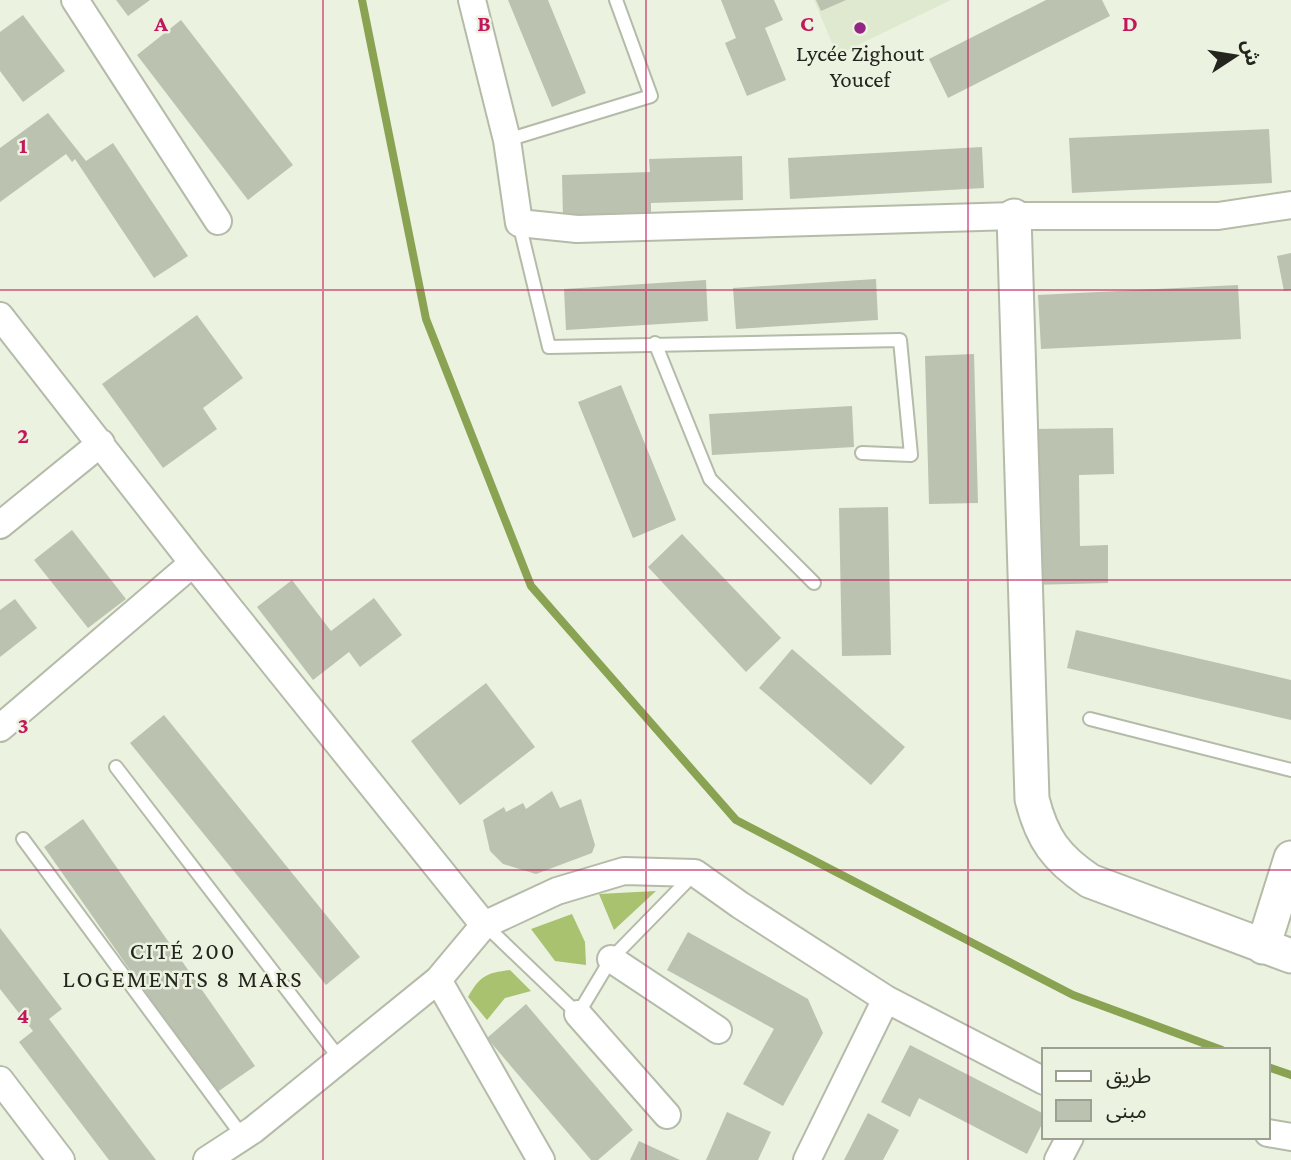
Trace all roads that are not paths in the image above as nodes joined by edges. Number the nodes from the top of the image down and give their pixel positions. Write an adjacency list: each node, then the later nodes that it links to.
1 (75, 0): 7 (street)
2 (472, 0): 4 (street)
3 (616, 0): 4 (lane)
4 (507, 140): 8 (street)
5 (1291, 205): 6 (street)
6 (1014, 216): 8 (street); 24 (street)
7 (218, 221)
8 (519, 223): 10 (lane)
9 (0, 316): 11 (street)
10 (655, 343): 12 (lane); 15 (lane)
11 (101, 443): 13 (street); 14 (street)
12 (862, 453)
13 (0, 525)
14 (193, 563): 17 (street); 23 (street)
15 (814, 583)
16 (1090, 719): 19 (lane)
17 (0, 728)
18 (116, 767): 30 (lane)
19 (1291, 770)
20 (23, 839): 35 (lane)
21 (1291, 858): 24 (street)
22 (695, 873): 23 (street); 25 (lane); 27 (street)
23 (484, 925): 26 (street); 28 (lane)
24 (1277, 952)
25 (611, 959): 28 (lane); 29 (street)
26 (438, 980): 30 (street); 40 (street)
27 (886, 999): 32 (street); 41 (street)
28 (578, 1014): 33 (street)
29 (718, 1030)
30 (340, 1059): 35 (street)
31 (0, 1080): 38 (street)
32 (1042, 1080)
33 (667, 1115)
34 (1270, 1133): 36 (street)
35 (243, 1137): 39 (street)
36 (1291, 1137)
37 (1069, 1139): 42 (street)
38 (61, 1160)
39 (207, 1160)
40 (541, 1160)
41 (807, 1160)
42 (1058, 1160)

